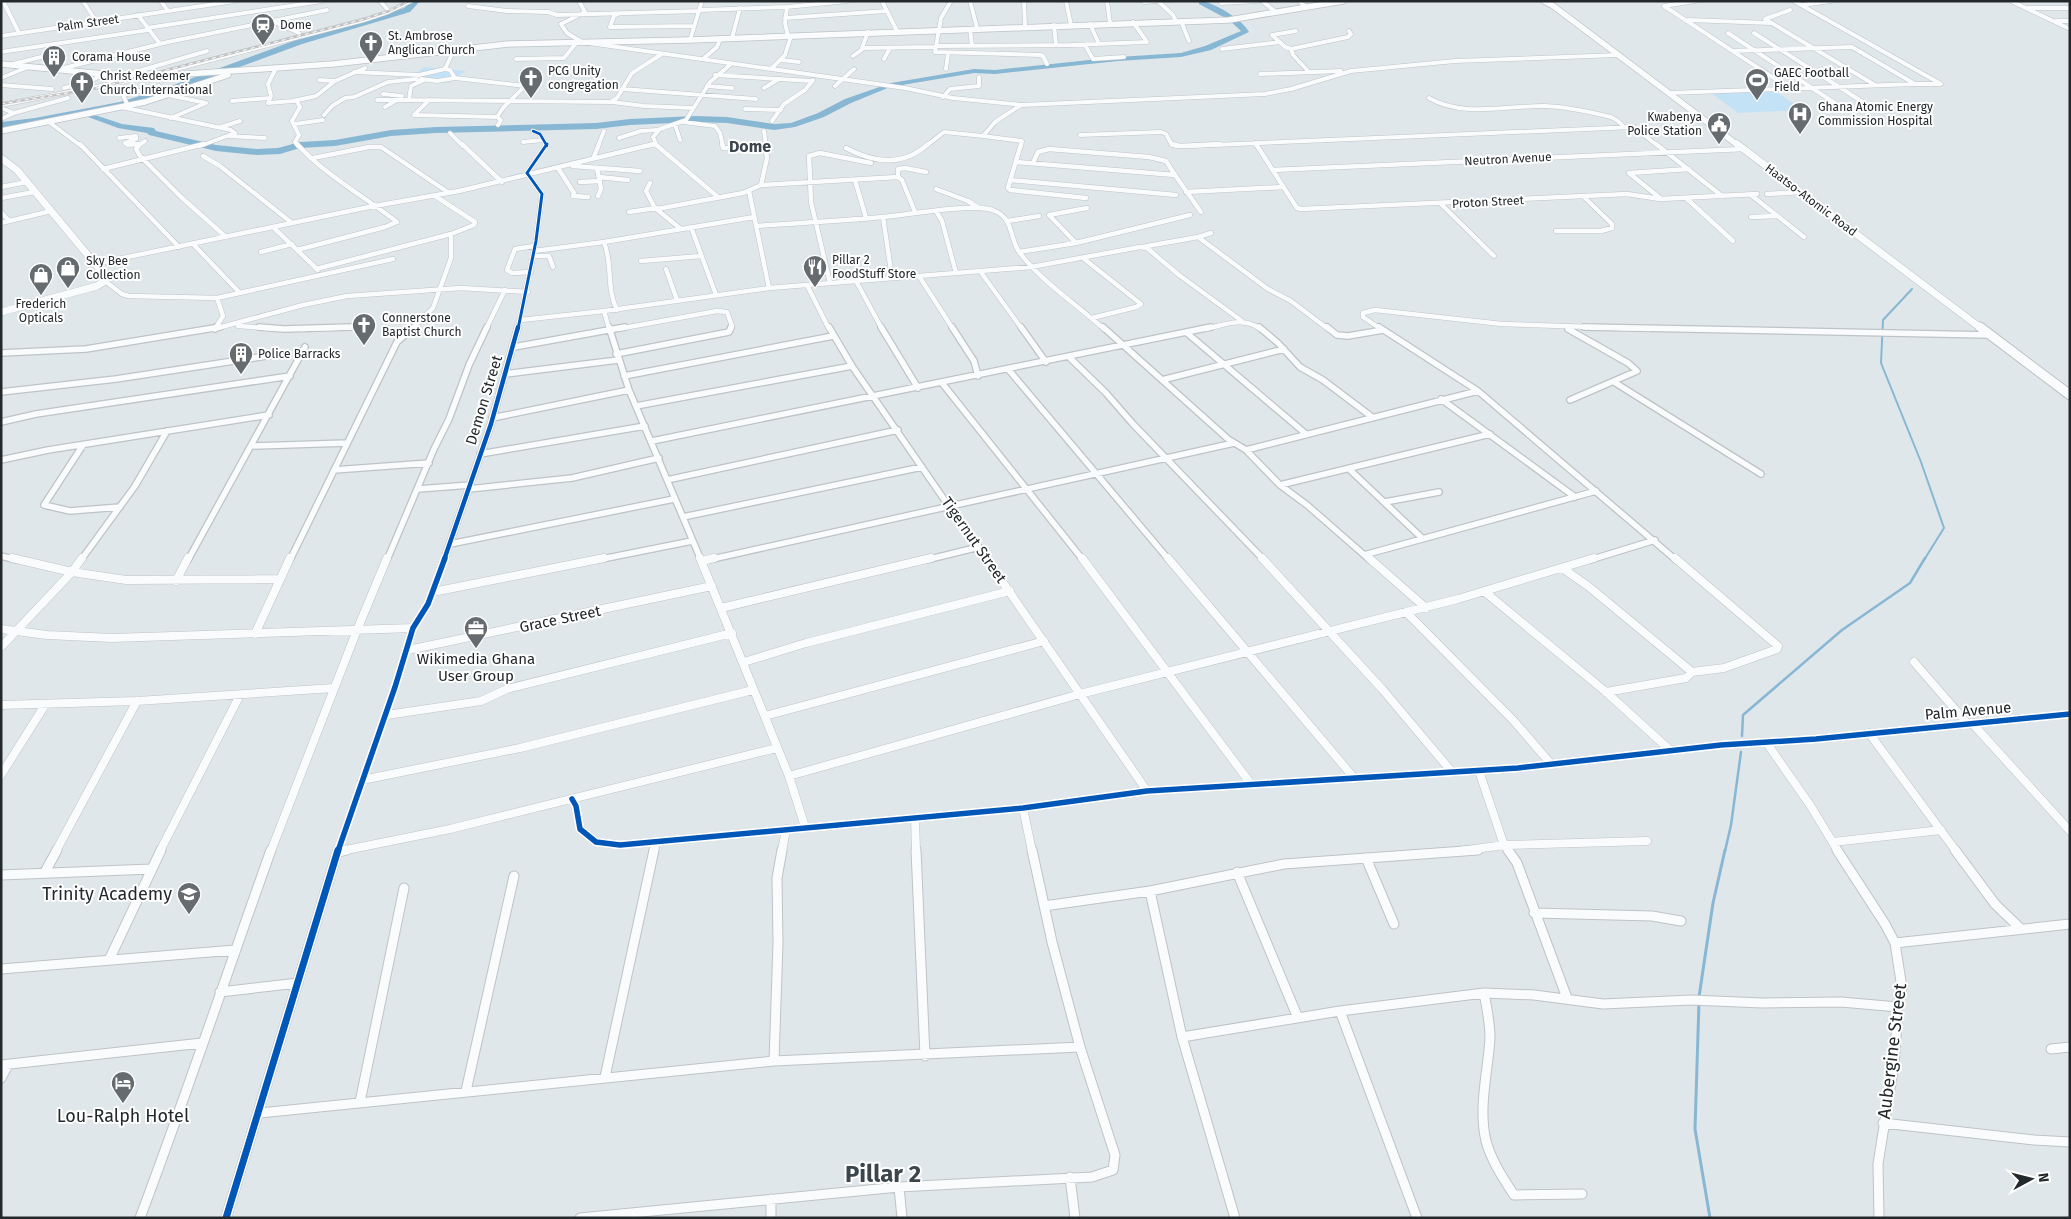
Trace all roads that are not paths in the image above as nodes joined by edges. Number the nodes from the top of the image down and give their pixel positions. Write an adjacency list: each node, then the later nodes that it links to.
1 (3, 1): 76 (street)
2 (83, 1): 57 (street)
3 (161, 1): 44 (street)
4 (235, 1): 44 (street)
5 (322, 1): 46 (street)
6 (380, 1): 41 (street)
7 (411, 1): 41 (street)
8 (477, 1): 50 (street)
9 (579, 1): 50 (street)
10 (702, 1): 42 (street)
11 (798, 1): 35 (street)
12 (847, 1): 35 (street)
13 (882, 1): 45 (street)
14 (951, 1): 70 (street)
15 (970, 1): 67 (street)
16 (1024, 1): 66 (street)
17 (1066, 1): 64 (street)
18 (1107, 1): 59 (street)
19 (1158, 1): 29 (street); 54 (street)
20 (1258, 1): 31 (street)
21 (1262, 1): 47 (street)
22 (1299, 1): 36 (street)
23 (1343, 1): 30 (main road)
24 (1544, 1): 32 (main road, Haatso-Atomic Road)
25 (1695, 1): 52 (street)
26 (1794, 1): 33 (street)
27 (1831, 1): 33 (street)
28 (2011, 1): 38 (street)
29 (1144, 2)
30 (1332, 2): 36 (main road)
31 (1221, 3)
32 (1550, 3): 109 (main road, Haatso-Atomic Road)
33 (1802, 5): 150 (street)
34 (787, 6): 35 (street); 37 (street); 51 (street)
35 (796, 6)
36 (1306, 7): 47 (main road)
37 (740, 8): 42 (street); 82 (street)
38 (2026, 8): 39 (street); 55 (street)
39 (2070, 8)
40 (326, 10): 53 (street)
41 (388, 10): 77 (street); 139 (street)
42 (700, 10): 48 (street); 65 (street)
43 (1790, 10): 60 (street)
44 (168, 11): 49 (street)
45 (887, 11): 51 (street); 72 (street)
46 (250, 12): 61 (street); 68 (street)
47 (1276, 12): 54 (main road)
48 (618, 14): 50 (street); 65 (street)
49 (138, 15): 57 (street, Palm Street); 68 (street, Palm Street)
50 (581, 15): 86 (street)
51 (785, 18): 81 (street)
52 (1686, 20): 60 (street); 104 (street)
53 (272, 21): 61 (street); 77 (street)
54 (1178, 21): 58 (main road); 85 (street)
55 (2053, 21): 56 (street); 71 (street)
56 (2070, 21)
57 (96, 22): 76 (street, Palm Street)
58 (1132, 22): 59 (main road); 89 (street)
59 (1110, 23): 62 (main road)
60 (1770, 23): 97 (street)
61 (259, 24): 88 (street)
62 (1090, 24): 64 (main road); 89 (street)
63 (1054, 25): 64 (main road); 66 (main road); 90 (street)
64 (1071, 25)
65 (694, 26): 84 (street)
66 (1025, 26): 67 (main road)
67 (977, 28): 69 (main road)
68 (148, 29): 88 (street, Palm Street); 102 (street)
69 (970, 29): 70 (main road); 92 (street)
70 (938, 30): 72 (main road); 93 (street)
71 (2070, 30)
72 (897, 31): 74 (main road)
73 (1349, 31): 98 (street)
74 (868, 32): 81 (main road); 94 (street)
75 (1296, 32): 87 (street)
76 (19, 33): 80 (street, Palm Street)
77 (300, 33): 108 (street)
78 (1754, 33): 99 (street)
79 (1728, 34): 101 (street)
80 (1, 36)
81 (790, 36): 82 (main road); 115 (street)
82 (732, 38): 83 (main road)
83 (720, 39): 84 (main road); 113 (street)
84 (690, 40): 86 (main road)
85 (1189, 40)
86 (580, 42): 100 (main road); 106 (street); 112 (street)
87 (1280, 42): 96 (street); 98 (street)
88 (160, 44): 128 (street)
89 (1099, 44): 91 (street)
90 (1056, 45): 91 (street); 92 (street)
91 (1085, 45): 111 (street)
92 (972, 46): 93 (street)
93 (936, 47): 95 (street); 105 (street)
94 (864, 48): 95 (street); 110 (street)
95 (890, 48): 114 (street)
96 (1222, 48)
97 (1813, 48): 99 (street); 150 (street); 152 (street)
98 (1291, 49): 132 (street)
99 (1778, 49): 101 (street); 156 (street)
100 (450, 50): 122 (main road); 124 (street)
101 (1753, 50): 104 (street); 157 (street)
102 (1, 52)
103 (207, 52): 136 (street)
104 (1734, 52): 162 (street)
105 (948, 53): 119 (street); 127 (street)
106 (662, 54): 113 (street); 164 (street)
107 (49, 55): 120 (street)
108 (218, 55)
109 (1618, 55): 129 (street); 166 (main road, Haatso-Atomic Road)
110 (853, 56)
111 (1124, 56)
112 (516, 59)
113 (703, 59): 118 (street)
114 (884, 59)
115 (782, 60): 116 (street); 125 (street)
116 (799, 62)
117 (1, 64): 120 (main road)
118 (732, 64): 125 (street); 135 (street)
119 (1047, 64)
120 (9, 65): 121 (main road)
121 (28, 67): 128 (main road); 141 (street)
122 (276, 68): 130 (main road); 173 (street)
123 (364, 68): 131 (street)
124 (445, 69): 140 (street); 142 (street)
125 (771, 69): 138 (street)
126 (854, 69): 145 (street)
127 (946, 69)
128 (55, 70): 133 (main road)
129 (1351, 71): 132 (street); 185 (street)
130 (236, 72): 137 (main road); 170 (main road)
131 (354, 72): 140 (street); 148 (street)
132 (1309, 72): 134 (street)
133 (103, 74): 136 (main road); 158 (street)
134 (1260, 74)
135 (715, 75): 144 (street); 154 (street)
136 (121, 76): 139 (main road)
137 (158, 76): 139 (main road); 159 (street)
138 (817, 76): 145 (street); 149 (street)
139 (147, 77): 186 (street)
140 (418, 77): 147 (street); 194 (street)
141 (1, 78)
142 (455, 78): 147 (street); 182 (street)
143 (979, 78): 172 (street)
144 (779, 79): 149 (street); 161 (street)
145 (840, 79): 155 (street); 172 (street)
146 (319, 80): 148 (street)
147 (424, 80): 174 (street)
148 (335, 81): 177 (street)
149 (812, 81): 192 (street)
150 (1915, 84): 152 (street)
151 (1, 85): 163 (street)
152 (1875, 85): 156 (street)
153 (159, 86): 169 (street)
154 (707, 86): 160 (street); 171 (street)
155 (835, 86)
156 (1837, 86): 157 (street); 165 (street)
157 (1811, 87): 162 (street); 167 (street)
158 (64, 88)
159 (116, 88): 169 (street); 193 (street)
160 (732, 88)
161 (764, 88)
162 (1790, 88): 166 (street)
163 (52, 89)
164 (622, 89): 171 (street); 183 (street)
165 (1844, 90): 167 (street); 187 (street)
166 (1669, 93): 229 (main road, Haatso-Atomic Road)
167 (1820, 93): 189 (street)
168 (383, 94): 174 (street)
169 (123, 95): 184 (street)
170 (168, 95): 184 (main road); 196 (street)
171 (699, 96): 176 (street); 190 (street)
172 (943, 96): 185 (street)
173 (270, 98): 177 (street); 181 (street)
174 (409, 98): 179 (street); 180 (street)
175 (1429, 98): 206 (street)
176 (756, 99)
177 (296, 100): 203 (street)
178 (377, 100): 179 (street)
179 (397, 100): 188 (street)
180 (429, 100): 182 (street); 195 (street)
181 (232, 101)
182 (510, 101): 183 (street); 195 (street)
183 (611, 102): 190 (street)
184 (125, 105): 196 (street); 202 (main road)
185 (1022, 105): 216 (street)
186 (1, 106): 193 (street)
187 (1869, 106)
188 (385, 107)
189 (1841, 107)
190 (693, 108): 199 (street)
191 (745, 109): 192 (street)
192 (781, 110): 201 (street)
193 (14, 113): 197 (street)
194 (324, 114)
195 (497, 117): 205 (street)
196 (171, 118): 207 (street)
197 (1, 119)
198 (324, 120): 203 (street)
199 (686, 120): 204 (street); 228 (street)
200 (240, 121): 207 (street)
201 (772, 121)
202 (48, 122): 209 (main road); 242 (street)
203 (295, 124): 233 (street)
204 (675, 124): 208 (street); 221 (street)
205 (498, 125)
206 (1624, 127): 224 (street); 230 (street)
207 (220, 128): 215 (street)
208 (657, 130): 219 (street); 226 (street)
209 (1, 131)
210 (533, 131): 220 (street)
211 (604, 131): 234 (street)
212 (764, 131): 228 (street)
213 (450, 134): 255 (street)
214 (1080, 135): 224 (street)
215 (229, 136): 218 (street); 235 (street)
216 (983, 136): 227 (street); 236 (street)
217 (120, 138): 225 (street)
218 (264, 138)
219 (620, 138)
220 (543, 140): 223 (street); 248 (street)
221 (680, 140)
222 (145, 141): 225 (street)
223 (524, 142)
224 (1256, 143): 244 (street, Proton Street)
225 (138, 144): 235 (street)
226 (655, 144): 234 (street); 274 (street)
227 (846, 148)
228 (766, 149): 259 (street)
229 (1744, 149): 230 (street, Neutron Avenue); 266 (main road, Haatso-Atomic Road)
230 (1668, 152): 243 (street); 244 (street, Neutron Avenue)
231 (203, 156): 302 (street)
232 (1, 158): 254 (main road)
233 (312, 158): 267 (street); 281 (street)
234 (593, 159): 239 (street)
235 (144, 160): 242 (street); 311 (street)
236 (1016, 162): 238 (street); 253 (street)
237 (872, 163): 258 (street)
238 (1032, 164): 247 (street); 247 (street)
239 (567, 166): 240 (street); 241 (street)
240 (558, 168): 248 (street); 273 (street)
241 (597, 168): 245 (street); 250 (street)
242 (103, 169): 318 (street)
243 (1689, 169): 272 (street); 279 (street)
244 (1272, 170): 261 (street, Proton Street)
245 (640, 171)
246 (926, 172): 249 (street)
247 (1175, 175): 265 (street)
248 (527, 176): 255 (street); 321 (street, Demon Street)
249 (898, 177): 252 (street); 289 (street)
250 (600, 179): 251 (street); 256 (street); 271 (street)
251 (628, 180)
252 (856, 180): 258 (street); 297 (street)
253 (1010, 180): 269 (street); 277 (street)
254 (27, 182): 260 (street); 264 (main road)
255 (502, 182): 267 (street)
256 (580, 182)
257 (650, 184): 284 (street)
258 (811, 184): 259 (street); 298 (street)
259 (761, 185): 263 (street)
260 (1, 187)
261 (1284, 187): 265 (street); 280 (street, Proton Street)
262 (936, 189): 282 (street)
263 (749, 191): 274 (street); 294 (street)
264 (34, 192): 276 (street); 285 (main road)
265 (1186, 192): 290 (street)
266 (1802, 192): 268 (street); 365 (main road, Haatso-Atomic Road)
267 (449, 193): 270 (street)
268 (1767, 194)
269 (1176, 195)
270 (436, 196): 281 (street); 309 (street)
271 (598, 196)
272 (1722, 196): 278 (street, Proton Street); 293 (street, Proton Street)
273 (588, 197)
274 (718, 197): 284 (street)
275 (1584, 197): 279 (street, Proton Street); 280 (street, Proton Street); 307 (street)
276 (1, 198)
277 (1086, 198)
278 (1686, 198): 279 (street, Proton Street); 313 (street)
279 (1660, 199)
280 (1441, 204): 325 (street)
281 (377, 206): 302 (street); 320 (street)
282 (980, 208): 286 (street); 300 (street)
283 (1087, 208): 315 (street)
284 (657, 209): 288 (street); 306 (street)
285 (51, 211): 299 (street); 329 (main road)
286 (936, 211): 289 (street); 336 (street)
287 (1, 212): 299 (street)
288 (629, 212)
289 (915, 212): 295 (street)
290 (1201, 212)
291 (1190, 215): 315 (street)
292 (1039, 216): 300 (street)
293 (1777, 216): 296 (street); 310 (street)
294 (754, 217): 303 (street); 305 (street)
295 (883, 217): 297 (street); 339 (street)
296 (1751, 217)
297 (866, 218): 298 (street)
298 (817, 220): 303 (street); 342 (street)
299 (9, 221): 301 (street)
300 (1008, 221): 323 (street)
301 (1, 223)
302 (292, 224): 304 (street)
303 (756, 226): 344 (street)
304 (274, 227): 311 (street); 317 (street)
305 (691, 227): 306 (street); 324 (street)
306 (681, 229): 314 (street)
307 (1556, 231)
308 (1211, 233): 312 (street)
309 (451, 234): 332 (street); 345 (street)
310 (1804, 236)
311 (226, 237): 316 (street)
312 (1198, 237): 319 (street); 363 (street)
313 (1734, 241)
314 (604, 242): 321 (street); 352 (street)
315 (1076, 242): 323 (street)
316 (193, 244): 318 (street); 347 (street)
317 (292, 244): 320 (street); 322 (street)
318 (179, 247): 329 (street)
319 (1140, 247): 326 (street); 357 (street)
320 (297, 250): 332 (street)
321 (534, 251): 330 (street); 335 (street, Demon Street); 335 (street)
322 (261, 252)
323 (1019, 252): 331 (street)
324 (700, 256): 328 (street); 349 (street)
325 (1494, 256)
326 (1083, 258): 331 (street); 355 (street)
327 (393, 259): 337 (street)
328 (641, 261)
329 (94, 264): 340 (main road)
330 (553, 267)
331 (1031, 267): 334 (street); 355 (street)
332 (316, 269): 337 (street)
333 (666, 269): 351 (street)
334 (980, 271): 336 (street); 375 (street)
335 (531, 272): 348 (street, Demon Street)
336 (956, 273): 338 (street)
337 (322, 274): 347 (street)
338 (919, 276): 339 (street); 382 (street)
339 (892, 278): 341 (street)
340 (105, 281): 350 (street); 353 (main road)
341 (856, 282): 342 (street); 386 (street)
342 (830, 283): 343 (street)
343 (806, 285): 344 (street); 366 (street, Tigernut Street)
344 (769, 288): 349 (street)
345 (439, 289): 346 (street); 358 (street); 405 (street)
346 (505, 290): 348 (street); 414 (street)
347 (239, 292): 350 (street)
348 (528, 292): 356 (street, Demon Street)
349 (716, 295): 351 (street)
350 (217, 298): 361 (street)
351 (678, 300): 352 (street)
352 (617, 310): 354 (street)
353 (1, 312)
354 (604, 312): 356 (street); 362 (street)
355 (1092, 318): 369 (street)
356 (521, 320): 368 (street, Demon Street)
357 (1242, 321): 364 (street); 370 (street)
358 (233, 325): 359 (street); 361 (street)
359 (365, 327)
360 (1566, 327): 363 (street); 365 (street); 384 (street)
361 (214, 329): 371 (street)
362 (608, 330): 368 (street); 373 (street); 373 (street)
363 (1383, 330): 388 (street)
364 (1187, 333): 369 (street); 376 (street)
365 (1989, 335): 390 (main road, Haatso-Atomic Road)
366 (833, 336): 377 (street, Tigernut Street); 381 (street)
367 (306, 347): 380 (street)
368 (514, 347): 379 (street, Demon Street)
369 (1123, 347): 374 (street); 383 (street)
370 (1284, 350): 376 (street); 396 (street)
371 (1, 354)
372 (273, 355): 389 (street)
373 (617, 357): 379 (street); 381 (street)
374 (1069, 357): 375 (street); 412 (street)
375 (1046, 362): 378 (street)
376 (1225, 365): 383 (street); 402 (street)
377 (852, 366): 391 (street, Tigernut Street); 394 (street)
378 (1008, 369): 382 (street); 418 (street)
379 (505, 374): 397 (street, Demon Street)
380 (290, 376): 395 (street); 398 (street)
381 (624, 376): 387 (street)
382 (978, 376): 385 (street)
383 (1162, 380): 406 (street)
384 (1614, 382): 393 (street); 419 (street)
385 (942, 383): 386 (street); 424 (street)
386 (918, 388): 391 (street)
387 (629, 390): 394 (street); 397 (street)
388 (1478, 391): 392 (street); 425 (street)
389 (1, 392)
390 (2070, 395)
391 (874, 398): 400 (street, Tigernut Street); 404 (street)
392 (1441, 399): 396 (street); 403 (street)
393 (1570, 400)
394 (636, 406): 399 (street)
395 (269, 415): 401 (street); 408 (street)
396 (1372, 417): 402 (street)
397 (492, 418): 410 (street, Demon Street)
398 (1, 422)
399 (645, 426): 404 (street); 410 (street)
400 (898, 430): 415 (street, Tigernut Street); 420 (street)
401 (167, 431): 407 (street); 431 (street)
402 (1306, 434): 409 (street)
403 (1490, 434): 417 (street); 427 (street)
404 (652, 441): 411 (street)
405 (347, 443): 408 (street); 416 (street)
406 (1234, 443): 409 (street); 412 (street)
407 (83, 445): 413 (street); 431 (street)
408 (251, 446): 444 (street)
409 (1246, 450): 421 (street)
410 (480, 454): 422 (street, Demon Street)
411 (659, 458): 420 (street); 422 (street)
412 (1168, 459): 418 (street); 456 (street)
413 (1, 460)
414 (428, 463): 416 (street); 423 (street)
415 (922, 467): 430 (street, Tigernut Street); 432 (street)
416 (334, 470): 443 (street)
417 (1348, 470): 421 (street); 429 (street)
418 (1098, 474): 424 (street); 462 (street)
419 (1761, 474)
420 (667, 480): 428 (street)
421 (1280, 485): 438 (street)
422 (470, 487): 423 (street); 436 (street, Demon Street)
423 (418, 489): 454 (street)
424 (1028, 490): 430 (street); 466 (street)
425 (1596, 491): 427 (street); 434 (street)
426 (1439, 492): 429 (street)
427 (1575, 497): 433 (street)
428 (674, 499): 432 (street); 436 (street)
429 (1385, 502): 433 (street)
430 (950, 505): 437 (street, Tigernut Street); 440 (street)
431 (120, 507): 442 (street)
432 (682, 517): 435 (street)
433 (1422, 538): 438 (street)
434 (1655, 540): 441 (street); 465 (street)
435 (692, 541): 440 (street); 447 (street)
436 (450, 544): 447 (street, Demon Street)
437 (979, 547): 446 (street, Tigernut Street); 449 (street)
438 (1364, 555): 450 (street)
439 (1, 556): 442 (street)
440 (702, 561): 445 (street)
441 (1562, 568): 448 (street); 465 (street)
442 (72, 572): 444 (street); 455 (street)
443 (280, 579): 444 (street); 458 (street)
444 (176, 581)
445 (712, 586): 449 (street); 461 (street, Grace Street)
446 (1010, 591): 459 (street, Tigernut Street); 463 (street)
447 (433, 592): 452 (street, Demon Street)
448 (1484, 592): 450 (street); 469 (street)
449 (721, 608): 457 (street)
450 (1426, 608): 451 (street)
451 (1406, 612): 456 (street); 483 (street)
452 (413, 628): 454 (street); 461 (street, Demon Street)
453 (1, 629): 455 (street)
454 (357, 630): 458 (street); 467 (street)
455 (15, 631): 458 (street); 460 (street)
456 (1329, 632): 462 (street); 485 (street)
457 (732, 633): 463 (street); 476 (street)
458 (255, 634)
459 (1044, 641): 470 (street, Tigernut Street); 477 (street)
460 (1, 647)
461 (408, 650): 476 (street, Demon Street)
462 (1248, 653): 466 (street); 488 (street)
463 (744, 662): 468 (street)
464 (1914, 662): 478 (street)
465 (1692, 672): 469 (street)
466 (1166, 673): 470 (street); 490 (street)
467 (334, 688): 471 (street); 519 (street)
468 (753, 690): 477 (street); 489 (street)
469 (1606, 692): 482 (street)
470 (1080, 694): 487 (street); 491 (street, Tigernut Street)
471 (240, 695): 472 (street); 505 (street)
472 (137, 701): 474 (street); 506 (street)
473 (1, 705): 474 (street)
474 (45, 705): 486 (street)
475 (2070, 714): 478 (street, Palm Avenue)
476 (387, 715): 489 (street, Demon Street)
477 (765, 716): 481 (street)
478 (1969, 723): 479 (street, Palm Avenue); 496 (street)
479 (1869, 733): 480 (street, Palm Avenue); 498 (street)
480 (1766, 742): 482 (street, Palm Avenue); 501 (street, Aubergine Street)
481 (777, 748): 487 (street); 492 (street)
482 (1671, 751): 483 (street, Palm Avenue)
483 (1552, 764): 484 (street, Palm Avenue)
484 (1480, 771): 485 (street, Palm Avenue); 502 (street)
485 (1452, 772): 488 (street, Palm Avenue)
486 (1, 775)
487 (789, 776): 495 (street)
488 (1355, 779): 490 (street, Palm Avenue)
489 (362, 780): 503 (street, Demon Street)
490 (1251, 784): 491 (street, Palm Avenue)
491 (1147, 791): 493 (street, Palm Avenue)
492 (572, 799): 500 (street, Palm Avenue); 503 (street)
493 (1022, 808): 494 (street, Palm Avenue); 512 (street)
494 (915, 818): 495 (street, Palm Avenue); 534 (street)
495 (805, 827): 497 (street, Palm Avenue)
496 (2069, 828)
497 (786, 829): 500 (street, Palm Avenue); 535 (street)
498 (1941, 830): 501 (street); 517 (street)
499 (1647, 841): 502 (street)
500 (656, 842): 537 (street)
501 (1832, 842): 518 (street, Aubergine Street)
502 (1504, 845): 504 (street); 513 (street)
503 (338, 852): 522 (street, Demon Street)
504 (1366, 858): 507 (street); 515 (street)
505 (151, 870): 506 (street); 520 (street)
506 (45, 872): 508 (street)
507 (1238, 872): 511 (street); 528 (street)
508 (1, 875)
509 (514, 876): 539 (street)
510 (404, 888): 540 (street)
511 (1150, 891): 512 (street); 529 (street)
512 (1044, 906): 531 (street)
513 (1534, 913): 514 (street); 525 (street)
514 (1681, 922)
515 (1394, 924)
516 (2070, 924): 517 (street)
517 (2021, 929): 518 (street)
518 (1894, 943): 526 (street, Aubergine Street)
519 (236, 950): 520 (street); 523 (street)
520 (109, 960): 521 (street)
521 (1, 969)
522 (298, 983): 523 (street); 541 (street, Demon Street)
523 (220, 992): 530 (street)
524 (1484, 993): 525 (street); 527 (street); 546 (street)
525 (1567, 998): 526 (street)
526 (1898, 1006): 542 (street, Aubergine Street)
527 (1340, 1011): 528 (street); 556 (street)
528 (1298, 1018): 529 (street)
529 (1182, 1037): 555 (street)
530 (202, 1043): 536 (street); 549 (street)
531 (1080, 1047): 534 (street); 544 (street)
532 (2070, 1047): 533 (street)
533 (2052, 1049)
534 (925, 1056): 535 (street)
535 (774, 1061): 537 (street)
536 (5, 1065): 538 (street)
537 (605, 1077): 539 (street)
538 (1, 1078)
539 (466, 1091): 540 (street)
540 (360, 1102): 541 (street)
541 (260, 1113): 550 (street, Demon Street)
542 (1883, 1123): 543 (street); 557 (street, Aubergine Street)
543 (2070, 1142)
544 (1070, 1177): 545 (street); 554 (street)
545 (899, 1187): 547 (street); 553 (street)
546 (1582, 1194)
547 (771, 1199): 548 (street); 552 (street)
548 (619, 1216): 551 (street)
549 (140, 1218)
550 (226, 1218)
551 (580, 1218)
552 (771, 1218)
553 (902, 1218)
554 (1075, 1218)
555 (1234, 1218)
556 (1417, 1218)
557 (1879, 1218)

